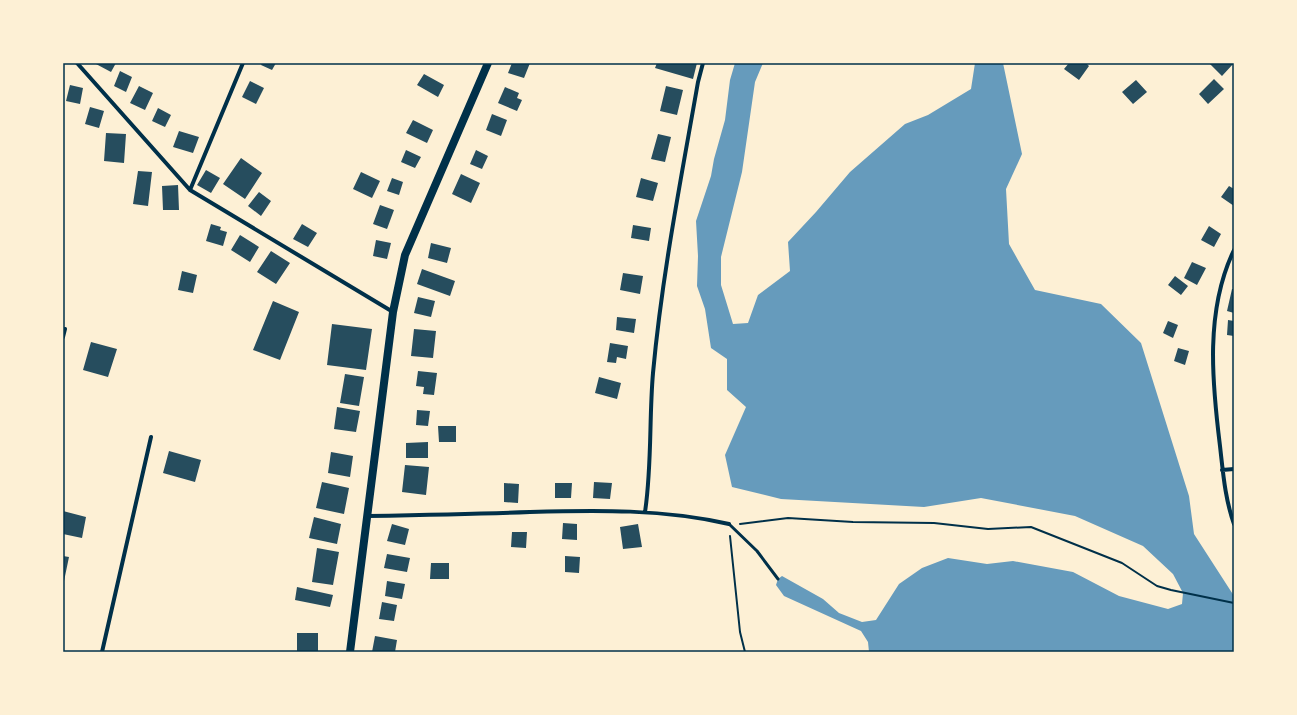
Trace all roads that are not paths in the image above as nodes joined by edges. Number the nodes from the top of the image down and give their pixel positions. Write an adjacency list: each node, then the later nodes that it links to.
1 (76, 63): 5 (street)
2 (243, 63): 5 (street)
3 (488, 63): 7 (main road)
4 (704, 63): 13 (street)
5 (190, 190): 7 (street)
6 (1234, 250): 11 (street)
7 (393, 312): 14 (main road)
8 (65, 330): 9 (street)
9 (63, 337)
10 (151, 437): 18 (street)
11 (1222, 470): 12 (street); 16 (street)
12 (1234, 470)
13 (645, 512): 14 (street); 15 (street)
14 (367, 516): 19 (main road)
15 (729, 524): 17 (lane)
16 (1234, 524)
17 (778, 579)
18 (102, 652)
19 (350, 652)

